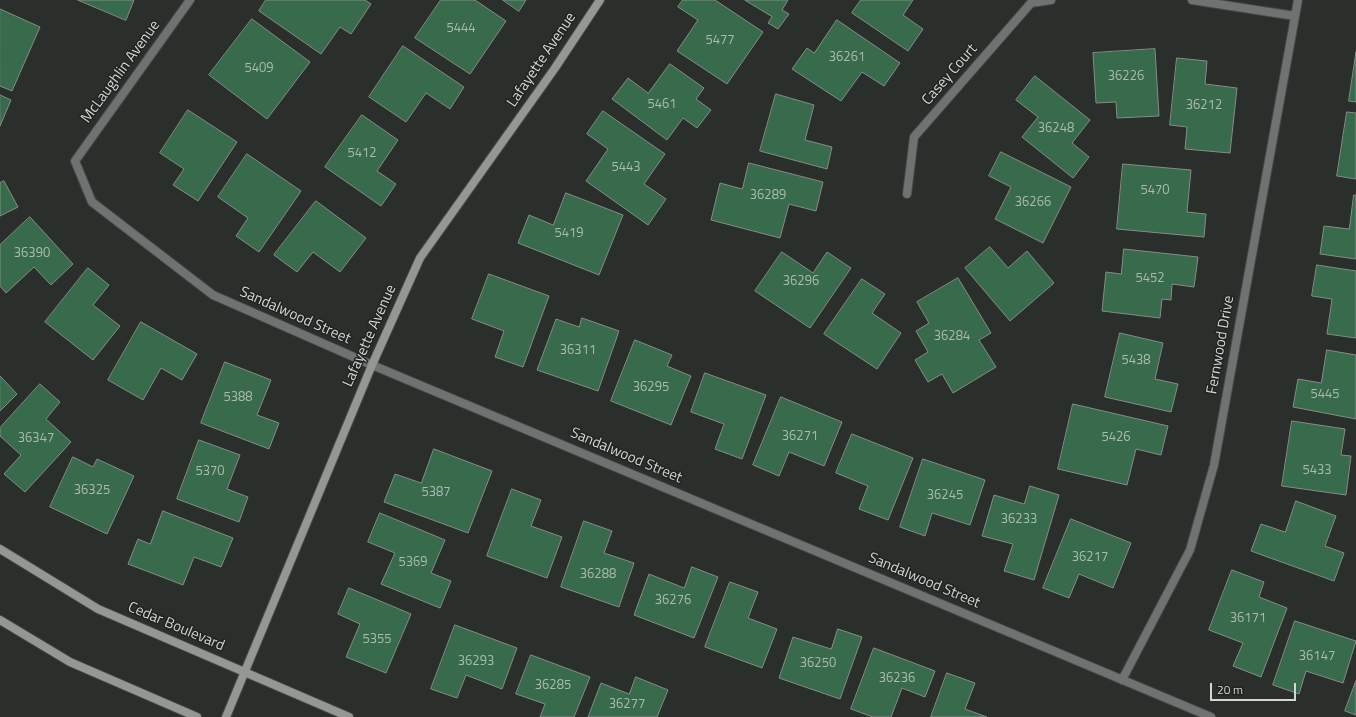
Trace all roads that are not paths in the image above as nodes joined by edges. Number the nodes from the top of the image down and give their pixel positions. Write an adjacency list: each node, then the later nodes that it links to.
1 (190, 0): 7 (street, McLaughlin Avenue)
2 (600, 0): 9 (street, Lafayette Avenue)
3 (1051, 0): 8 (street, Casey Court)
4 (1192, 0): 6 (street)
5 (1298, 0): 6 (street, Fernwood Drive)
6 (1295, 16): 13 (street, Fernwood Drive)
7 (75, 161): 9 (street, Sandalwood Street)
8 (907, 194)
9 (372, 365): 12 (street, Lafayette Avenue); 13 (street, Sandalwood Street)
10 (0, 549): 12 (street, Cedar Boulevard)
11 (0, 620): 14 (street)
12 (245, 673): 15 (street, Lafayette Avenue); 16 (street, Cedar Boulevard)
13 (1122, 680): 17 (street, Sandalwood Street)
14 (197, 717)
15 (226, 717)
16 (348, 717)
17 (1211, 717)

